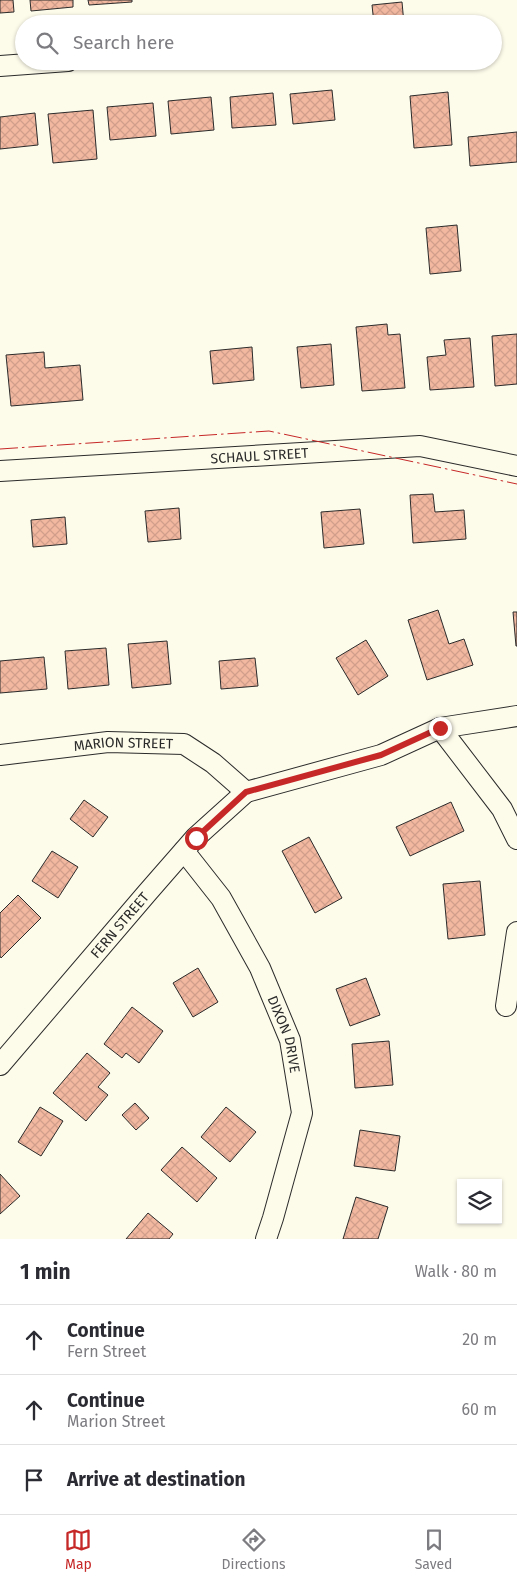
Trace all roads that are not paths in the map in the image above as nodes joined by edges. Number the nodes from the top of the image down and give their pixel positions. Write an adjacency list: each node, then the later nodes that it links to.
1 (15, 65): 2 (street)
2 (0, 66)
3 (517, 466): 4 (street, SCHAUL STREET)
4 (0, 471)
5 (517, 716): 6 (street)
6 (440, 728): 8 (street); 9 (street)
7 (0, 755): 8 (street, MARION STREET)
8 (246, 792): 10 (street, FERN STREET)
9 (517, 839)
10 (184, 851): 13 (street, FERN STREET); 14 (street, DIXON DRIVE)
11 (517, 932): 12 (street)
12 (506, 1006)
13 (0, 1065)
14 (273, 1218): 15 (street); 16 (street, DIXON DRIVE)
15 (256, 1239)
16 (266, 1239)

